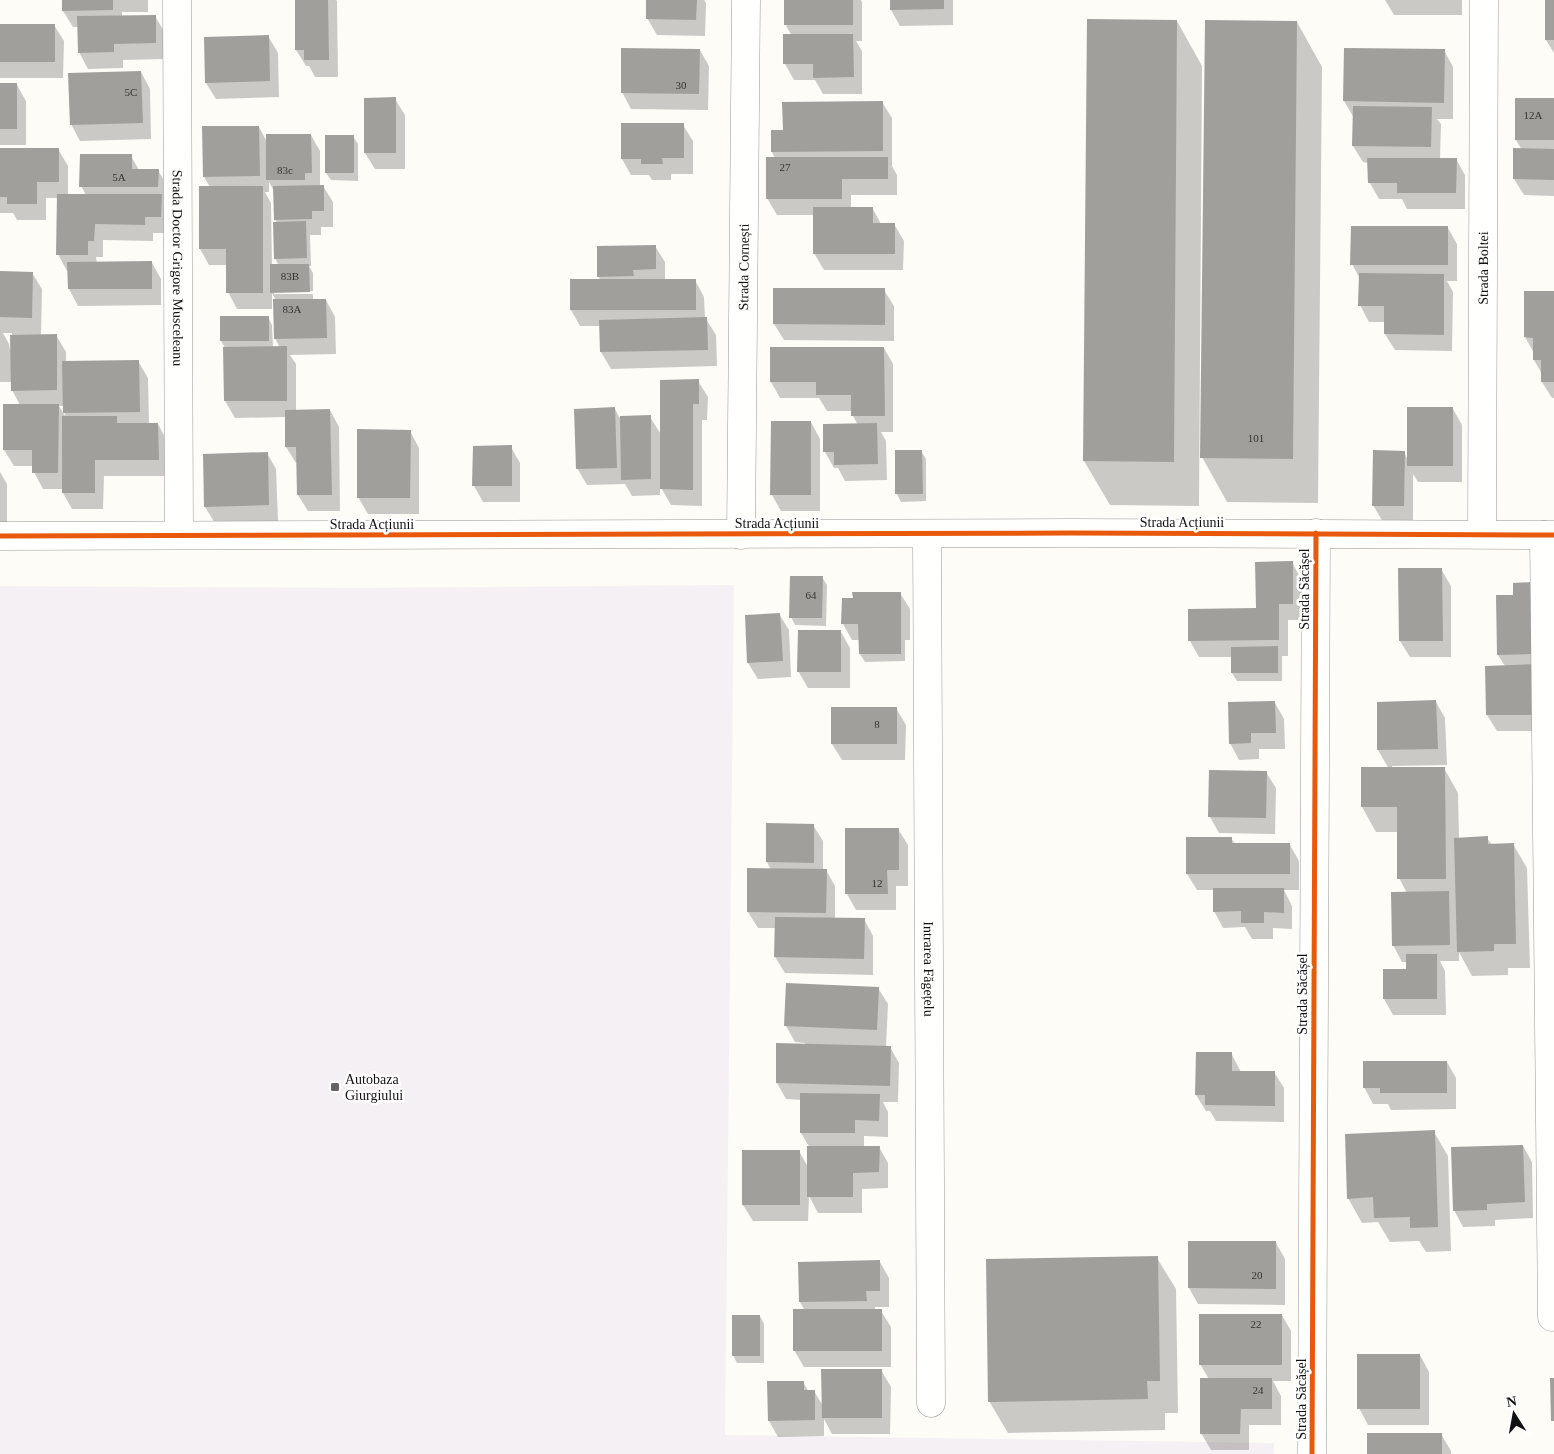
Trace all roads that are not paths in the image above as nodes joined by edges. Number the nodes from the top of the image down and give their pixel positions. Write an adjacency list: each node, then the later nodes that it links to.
1 (177, 0): 8 (street, Strada Doctor Grigore Musceleanu)
2 (746, 0): 9 (street, Strada Cornești)
3 (1484, 0): 6 (street, Strada Boltei)
4 (1316, 533): 5 (street, Strada Acțiunii); 6 (street, Strada Acțiunii); 13 (street, Strada Săcășel)
5 (927, 534): 9 (street, Strada Acțiunii); 12 (street, Intrarea Făgețelu)
6 (1482, 534): 7 (street, Strada Acțiunii)
7 (1549, 534): 11 (street)
8 (180, 535): 9 (street, Strada Acțiunii); 10 (street, Strada Acțiunii)
9 (741, 535)
10 (0, 536)
11 (1552, 1317)
12 (931, 1403)
13 (1312, 1454)

